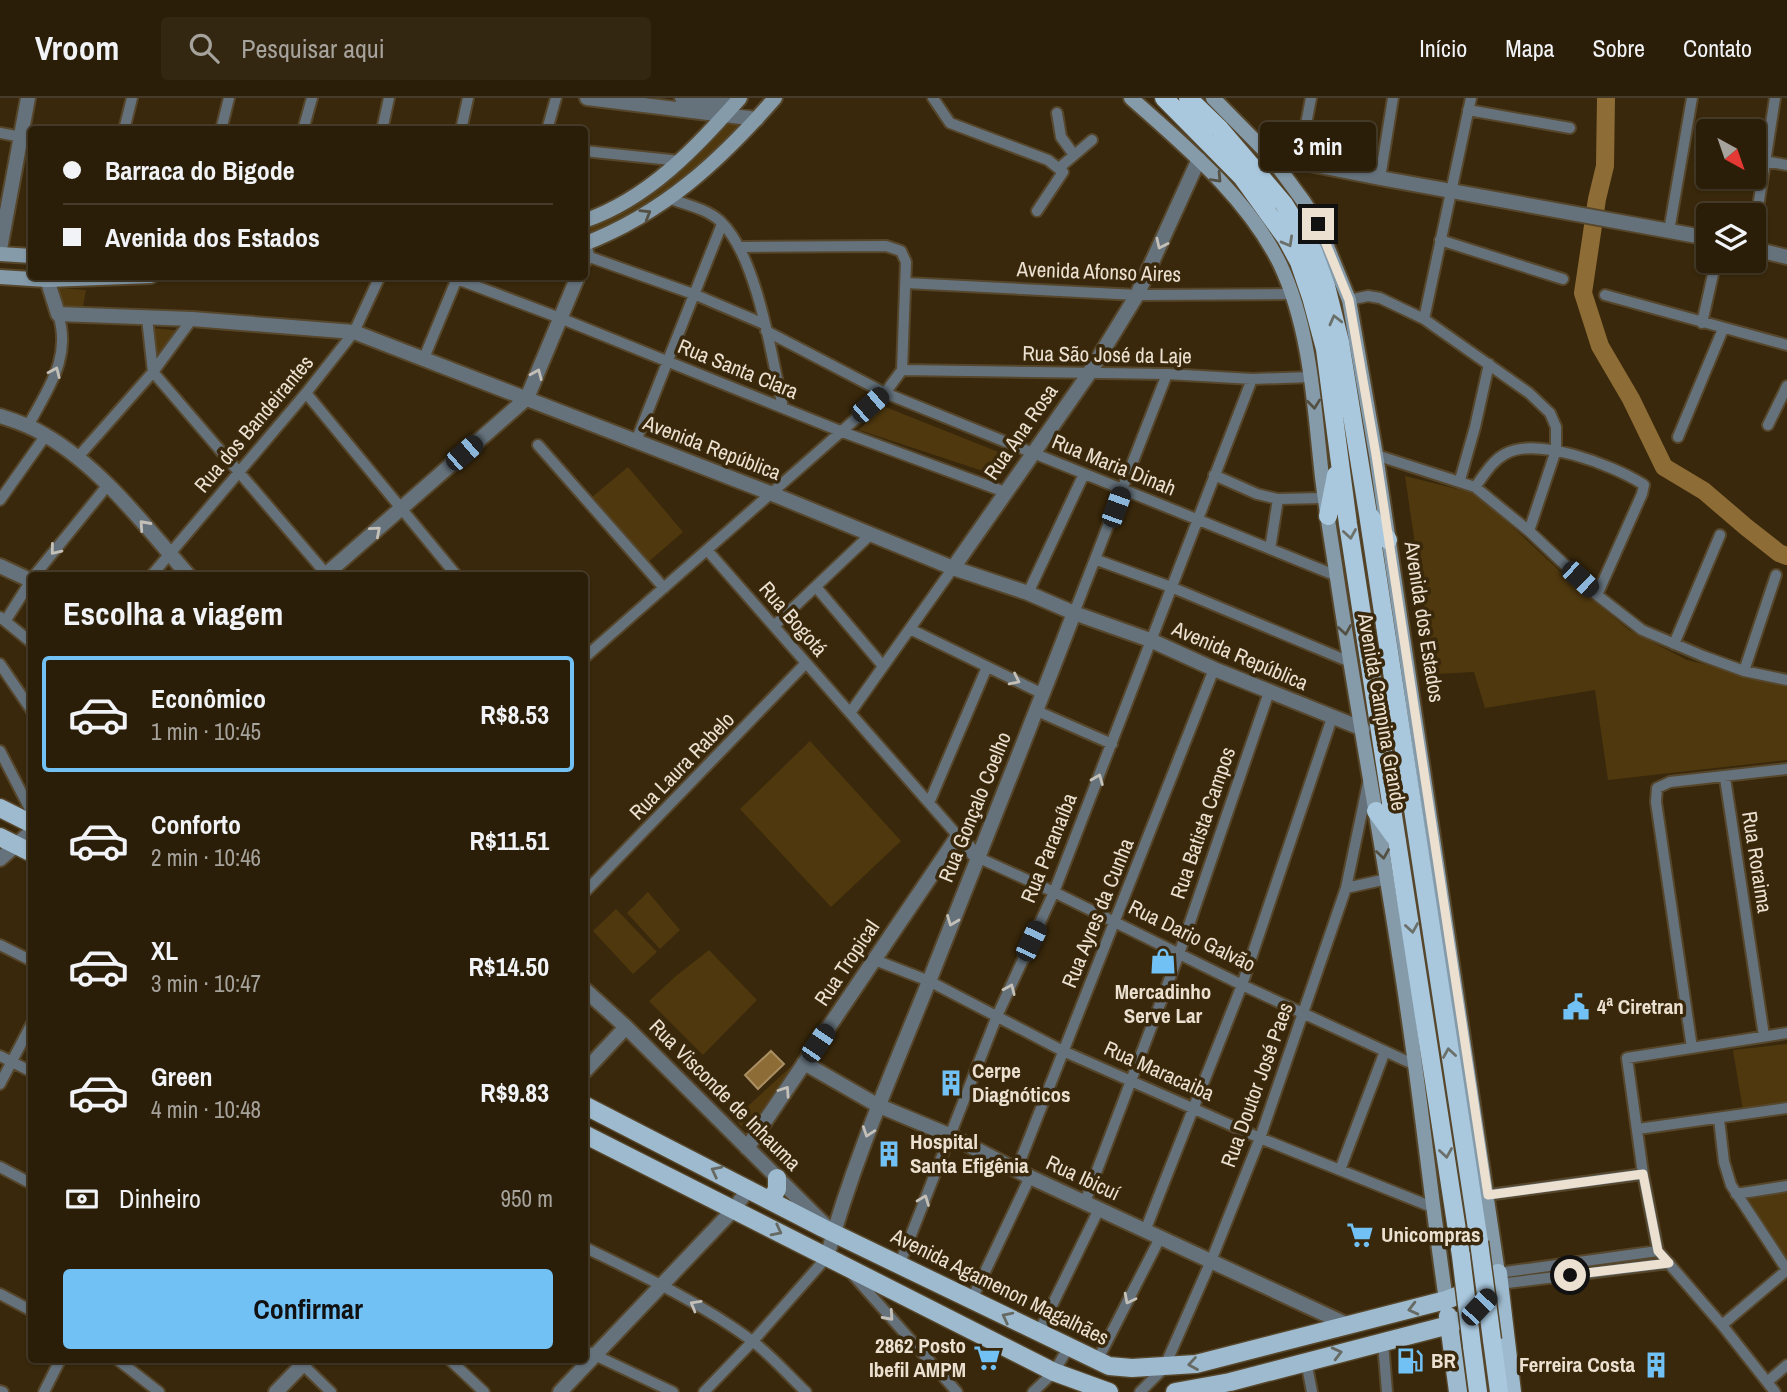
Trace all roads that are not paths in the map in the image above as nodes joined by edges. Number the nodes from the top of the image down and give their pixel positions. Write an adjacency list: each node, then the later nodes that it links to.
1 (28, 98): 32 (street)
2 (132, 98): 24 (street)
3 (229, 98): 25 (street)
4 (312, 98): 26 (street)
5 (389, 98): 27 (street)
6 (468, 98): 28 (street)
7 (556, 98): 29 (street)
8 (587, 98): 21 (street)
9 (682, 98): 21 (street)
10 (775, 98): 23 (main road)
11 (933, 98): 43 (street)
12 (1131, 98): 38 (main road, Avenida Campina Grande)
13 (1164, 98): 112 (highway, one-way to 112)
14 (1188, 98): 126 (highway, one-way to 14)
15 (1213, 98): 37 (main road, Avenida dos Estados)
16 (1311, 98): 41 (street)
17 (1393, 98): 44 (street)
18 (1692, 98): 51 (street)
19 (1775, 98): 34 (street)
20 (1470, 104): 30 (street); 46 (street)
21 (733, 106): 23 (street); 40 (main road)
22 (1057, 113): 36 (street)
23 (757, 119): 47 (main road)
24 (125, 126)
25 (222, 126)
26 (304, 126)
27 (383, 126)
28 (462, 126)
29 (548, 126)
30 (1570, 128)
31 (0, 134): 32 (street)
32 (27, 138): 45 (street)
33 (1091, 140): 36 (street)
34 (1766, 149)
35 (588, 151): 40 (street)
36 (1074, 155): 43 (street)
37 (1270, 156): 41 (street); 75 (main road, Avenida dos Estados)
38 (1199, 159): 71 (main road, Avenida Campina Grande, one-way to 71); 73 (street, Rua Ana Rosa, one-way to 73)
39 (1766, 160): 42 (street)
40 (681, 161): 49 (main road)
41 (1299, 161): 44 (street)
42 (1787, 165)
43 (1059, 168): 48 (street)
44 (1380, 178): 46 (street)
45 (7, 179): 57 (street)
46 (1452, 192): 51 (street); 53 (street)
47 (671, 199): 50 (street); 54 (main road, one-way to 47)
48 (1037, 211)
49 (588, 219)
50 (722, 224): 55 (street); 72 (street)
51 (1669, 231): 52 (street)
52 (1696, 236)
53 (1440, 240): 64 (street); 80 (street)
54 (588, 247)
55 (741, 247): 70 (street); 82 (street)
56 (588, 250): 72 (street, Rua Maria Dinah)
57 (0, 252): 59 (main road)
58 (1766, 252): 60 (street)
59 (28, 256)
60 (1787, 257)
61 (1713, 273): 81 (street)
62 (28, 278): 63 (main road)
63 (1, 279)
64 (1563, 279)
65 (47, 280): 76 (street)
66 (378, 280): 84 (street, Rua dos Bandeirantes)
67 (456, 280): 86 (street)
68 (462, 280): 78 (street, Rua Santa Clara)
69 (576, 280): 78 (street)
70 (906, 283): 73 (street, Avenida Afonso Aires); 89 (street)
71 (1292, 294): 73 (street, Avenida Afonso Aires); 93 (main road, Avenida Campina Grande)
72 (696, 295): 82 (street, Rua Maria Dinah); 87 (street)
73 (1137, 295): 92 (street, Rua Ana Rosa)
74 (1605, 295): 81 (street)
75 (1349, 300): 80 (street); 110 (main road, Avenida dos Estados)
76 (58, 314): 77 (street, Avenida República); 102 (street, one-way to 76)
77 (147, 318): 79 (street, Avenida República); 90 (street)
78 (561, 318): 87 (street, Rua Santa Clara); 98 (street, one-way to 78)
79 (192, 319): 84 (street, Avenida República); 90 (street)
80 (1423, 319): 88 (street)
81 (1702, 323): 83 (street)
82 (765, 328): 97 (street, Rua Maria Dinah); 99 (street)
83 (1723, 329): 85 (street); 105 (street)
84 (354, 332): 86 (street, Avenida República); 96 (street, Rua dos Bandeirantes)
85 (1787, 345)
86 (424, 358): 98 (street, Avenida República)
87 (669, 362): 99 (street, Rua Santa Clara); 106 (street)
88 (1489, 364): 108 (street); 116 (street)
89 (902, 370): 92 (street, Rua São José da Laje); 97 (street)
90 (153, 372): 111 (street); 113 (street)
91 (1167, 374): 92 (street, Rua São José da Laje); 94 (street, Rua São José da Laje); 119 (street, Rua Gonçalo Coelho)
92 (1088, 375): 109 (street, Rua Ana Rosa)
93 (1311, 377): 94 (street, Rua São José da Laje); 124 (main road, Avenida Campina Grande, one-way to 124)
94 (1252, 379): 115 (street, Rua Paranaíba)
95 (1787, 386): 101 (street)
96 (306, 393): 113 (street, Rua dos Bandeirantes); 125 (street)
97 (885, 393): 103 (street); 109 (street, Rua Maria Dinah)
98 (527, 398): 106 (street, Avenida República); 125 (street)
99 (783, 408): 103 (street, Rua Santa Clara)
100 (0, 416): 102 (street)
101 (1769, 425)
102 (28, 426): 104 (street)
103 (840, 431): 120 (street, Rua Santa Clara); 121 (street)
104 (46, 435): 111 (street); 123 (street)
105 (1678, 437)
106 (636, 441): 121 (street, Avenida República)
107 (538, 445): 150 (street)
108 (1556, 450): 118 (street); 128 (street); 152 (street)
109 (1032, 453): 114 (street, Rua Maria Dinah); 120 (street, Rua Ana Rosa)
110 (1376, 455): 116 (street); 131 (main road, Avenida dos Estados)
111 (78, 457): 117 (street)
112 (1339, 461): 124 (highway); 187 (highway, one-way to 187)
113 (239, 470): 134 (street, Rua dos Bandeirantes); 141 (street)
114 (1084, 474): 119 (street, Rua Maria Dinah); 151 (street)
115 (1214, 475): 122 (street); 127 (street, Rua Paranaíba)
116 (1460, 480): 118 (street)
117 (107, 486): 134 (street, one-way to 117); 138 (street, one-way to 138)
118 (1475, 486): 128 (street)
119 (1122, 489): 127 (street, Rua Maria Dinah); 135 (street, Rua Gonçalo Coelho)
120 (1005, 492): 137 (street, Rua Ana Rosa)
121 (770, 494): 129 (street, Avenida República); 132 (street)
122 (1278, 499): 124 (street); 133 (street)
123 (0, 500)
124 (1326, 507): 145 (main road, Avenida Campina Grande)
125 (402, 508): 142 (street, one-way to 125); 143 (street)
126 (1368, 514): 131 (highway); 265 (highway, one-way to 126, bridge)
127 (1197, 519): 133 (street, Rua Maria Dinah); 149 (street, Rua Paranaíba)
128 (1529, 531): 152 (street)
129 (870, 535): 137 (street, Avenida República); 148 (street)
130 (1720, 535): 159 (street)
131 (1388, 540): 238 (main road, Avenida dos Estados)
132 (706, 550): 150 (street); 155 (street, Rua Bogotá)
133 (1270, 550): 145 (street, Rua Maria Dinah)
134 (170, 554): 139 (street, Rua dos Bandeirantes); 140 (street)
135 (1097, 560): 149 (street); 153 (street, Rua Gonçalo Coelho)
136 (0, 566): 146 (street)
137 (953, 568): 151 (street, Avenida República); 156 (street, Rua Ana Rosa)
138 (38, 572)
139 (154, 572)
140 (186, 572)
141 (324, 572)
142 (329, 572)
143 (454, 572)
144 (1776, 575): 167 (street)
145 (1337, 576): 161 (main road, Avenida Campina Grande, one-way to 161)
146 (28, 577)
147 (28, 584): 154 (street)
148 (816, 587): 155 (street); 164 (street)
149 (1171, 587): 158 (street, Rua Paranaíba); 161 (street)
150 (664, 588): 160 (street)
151 (1028, 593): 153 (street, Avenida República)
152 (1597, 595): 159 (street)
153 (1074, 613): 158 (street, Avenida República); 170 (street, Rua Gonçalo Coelho)
154 (3, 618): 157 (street)
155 (774, 626): 162 (street, Rua Bogotá)
156 (910, 629): 164 (street, Rua Ana Rosa); 165 (street)
157 (28, 640)
158 (1150, 640): 166 (street, Avenida República); 176 (street, Rua Paranaíba)
159 (1674, 644): 167 (street)
160 (588, 655)
161 (1350, 662): 175 (main road, Avenida Campina Grande)
162 (806, 663): 173 (street, Rua Bogotá); 193 (street, Rua Laura Rabelo)
163 (0, 664): 171 (street)
164 (883, 666): 173 (street, Rua Ana Rosa)
165 (987, 667): 170 (street, one-way to 170); 181 (street)
166 (1214, 669): 169 (street, Avenida República); 195 (street, Rua Ayres da Cunha)
167 (1744, 671): 168 (street)
168 (1787, 680)
169 (1269, 692): 174 (street, Avenida República); 197 (street, Rua Batista Campos)
170 (1043, 694): 172 (street, Rua Gonçalo Coelho)
171 (28, 704)
172 (1037, 711): 176 (street); 189 (street, Rua Gonçalo Coelho)
173 (850, 713): 181 (street, Rua Bogotá)
174 (1332, 718): 175 (street, Avenida República); 201 (street)
175 (1363, 729): 179 (main road, Avenida Campina Grande)
176 (1112, 744): 194 (street, Rua Paranaíba, one-way to 176)
177 (0, 751): 182 (street)
178 (1787, 769): 180 (street)
179 (1370, 774): 184 (main road, Avenida Campina Grande); 192 (street, Rua Doutor José Paes)
180 (1725, 778): 208 (street, Rua Roraima); 209 (street)
181 (929, 803): 186 (street, Rua Bogotá)
182 (28, 805)
183 (0, 808): 185 (main road)
184 (1376, 811): 187 (highway); 191 (main road, Avenida Campina Grande, one-way to 191)
185 (28, 822)
186 (958, 836): 189 (street, Rua Dario Galvão); 199 (street, Rua Tropical)
187 (1399, 843): 301 (highway, one-way to 301, bridge)
188 (16, 845): 190 (street)
189 (977, 858): 194 (street, Rua Dario Galvão); 200 (street, Rua Gonçalo Coelho, one-way to 200)
190 (0, 859)
191 (1387, 879): 192 (street); 214 (main road, Avenida Campina Grande)
192 (1346, 888): 203 (street, Rua Doutor José Paes)
193 (588, 890)
194 (1054, 892): 195 (street, Rua Dario Galvão); 204 (street, Rua Paranaíba, one-way to 194)
195 (1116, 922): 197 (street, Rua Dario Galvão); 210 (street, Rua Ayres da Cunha)
196 (0, 945): 198 (street)
197 (1179, 954): 201 (street, Rua Dario Galvão); 217 (street, Rua Batista Campos)
198 (28, 959)
199 (875, 960): 200 (street, Rua Maracaiba); 213 (street, Rua Tropical)
200 (929, 981): 204 (street, Rua Maracaiba); 219 (street, Rua Gonçalo Coelho)
201 (1242, 985): 203 (street, Rua Dario Galvão); 221 (street)
202 (588, 993): 205 (street, Rua Visconde de Inhauma)
203 (1304, 1013): 211 (street, Rua Dario Galvão); 227 (street, Rua Doutor José Paes)
204 (997, 1016): 210 (street, Rua Maracaiba); 225 (street, Rua Paranaíba)
205 (626, 1027): 215 (street); 228 (street, Rua Visconde de Inhauma)
206 (28, 1028): 212 (street)
207 (1787, 1033): 208 (street)
208 (1765, 1036): 209 (street)
209 (1692, 1048): 224 (street)
210 (1063, 1051): 217 (street, Rua Maracaiba); 231 (street, Rua Ayres da Cunha)
211 (1385, 1051): 214 (street, Rua Dario Galvão); 230 (street)
212 (5, 1058): 216 (street); 218 (street)
213 (804, 1063): 219 (street, Rua Ibicuí); 228 (street, Rua Tropical, one-way to 213)
214 (1415, 1065): 241 (main road, Avenida Campina Grande)
215 (588, 1068)
216 (28, 1070)
217 (1131, 1080): 221 (street, Rua Maracaiba); 240 (street, Rua Batista Campos)
218 (0, 1084)
219 (877, 1105): 225 (street, Rua Ibicuí); 245 (street, Rua Gonçalo Coelho, one-way to 245)
220 (588, 1107): 236 (main road, Avenida Agamenon Magalhães, one-way to 220)
221 (1196, 1108): 227 (street, Rua Maracaiba); 244 (street)
222 (1787, 1108): 223 (street)
223 (1719, 1118): 224 (street); 237 (street)
224 (1638, 1129): 232 (street)
225 (949, 1135): 231 (street, Rua Ibicuí); 251 (street, Rua Paranaíba, one-way to 225)
226 (588, 1136): 242 (main road)
227 (1260, 1138): 230 (street, Rua Maracaiba); 250 (street, Rua Doutor José Paes)
228 (747, 1147): 233 (street, Rua Visconde de Inhauma)
229 (0, 1167): 234 (street)
230 (1340, 1170): 241 (street, Rua Maracaiba)
231 (1023, 1173): 240 (street, Rua Ibicuí); 259 (street, Rua Ayres da Cunha)
232 (1643, 1174): 238 (street); 248 (street)
233 (778, 1178): 239 (main road); 245 (street, Rua Visconde de Inhauma)
234 (28, 1182)
235 (1787, 1186): 237 (street)
236 (749, 1188): 239 (main road, Avenida Agamenon Magalhães); 242 (street)
237 (1735, 1194): 254 (street)
238 (1488, 1195): 255 (main road, Avenida dos Estados)
239 (771, 1200): 245 (main road, Avenida Agamenon Magalhães)
240 (1085, 1202): 243 (street, Rua Ibicuí)
241 (1432, 1207): 258 (main road, Avenida Campina Grande)
242 (734, 1209): 249 (main road, one-way to 249); 256 (street)
243 (1100, 1209): 244 (street, Rua Ibicuí); 263 (street)
244 (1145, 1231): 246 (street, Rua Ibicuí)
245 (834, 1233): 249 (street, Rua Gonçalo Coelho); 251 (main road, Avenida Agamenon Magalhães)
246 (1160, 1238): 250 (street, Rua Ibicuí); 271 (street, one-way to 271)
247 (588, 1249): 256 (street)
248 (1658, 1251): 252 (street); 255 (street)
249 (827, 1257): 253 (main road); 267 (street)
250 (1211, 1261): 261 (street, Rua Ibicuí); 280 (street, Rua Doutor José Paes)
251 (900, 1263): 259 (main road, Avenida Agamenon Magalhães)
252 (1669, 1263): 255 (street); 262 (street)
253 (844, 1265): 281 (main road); 293 (street, one-way to 293)
254 (1787, 1270): 262 (street)
255 (1498, 1274): 258 (main road, Avenida Agamenon Magalhães); 265 (main road, Avenida dos Estados); 266 (main road)
256 (662, 1286): 267 (street, one-way to 256); 270 (street)
257 (0, 1294): 260 (street)
258 (1445, 1294): 261 (main road, Avenida Agamenon Magalhães, one-way to 261); 266 (main road, Avenida Campina Grande)
259 (972, 1299): 263 (main road, Avenida Agamenon Magalhães, one-way to 259)
260 (28, 1309)
261 (1348, 1325): 280 (main road, Avenida Agamenon Magalhães, one-way to 280)
262 (1722, 1325): 282 (street)
263 (1039, 1332): 269 (main road, Avenida Agamenon Magalhães)
264 (1423, 1332): 266 (main road); 266 (main road); 268 (main road)
265 (1498, 1334): 266 (main road); 302 (highway); 303 (main road, Avenida dos Estados)
266 (1451, 1339): 300 (main road, Avenida Campina Grande)
267 (753, 1341): 291 (street); 292 (street)
268 (1383, 1342): 272 (main road, one-way to 268); 299 (street)
269 (1068, 1348): 271 (main road, Avenida Agamenon Magalhães); 281 (street)
270 (590, 1353): 290 (street)
271 (1097, 1361): 280 (main road, Avenida Agamenon Magalhães)
272 (1306, 1361): 283 (main road); 298 (street)
273 (58, 1363): 284 (street)
274 (122, 1363): 285 (street)
275 (300, 1363): 286 (street)
276 (304, 1363): 287 (street)
277 (453, 1363): 288 (street)
278 (582, 1363): 289 (street)
279 (1787, 1365): 282 (street)
280 (1164, 1368): 296 (street, Rua Doutor José Paes)
281 (1054, 1372): 294 (street); 295 (main road)
282 (1767, 1382): 304 (street)
283 (1233, 1387): 297 (main road)
284 (44, 1392)
285 (159, 1392)
286 (276, 1392)
287 (331, 1392)
288 (484, 1392)
289 (560, 1392)
290 (673, 1392)
291 (704, 1392)
292 (806, 1392)
293 (957, 1392)
294 (1032, 1392)
295 (1109, 1392)
296 (1140, 1392)
297 (1175, 1392)
298 (1312, 1392)
299 (1387, 1392)
300 (1458, 1392)
301 (1478, 1392)
302 (1499, 1392)
303 (1512, 1392)
304 (1775, 1392)

